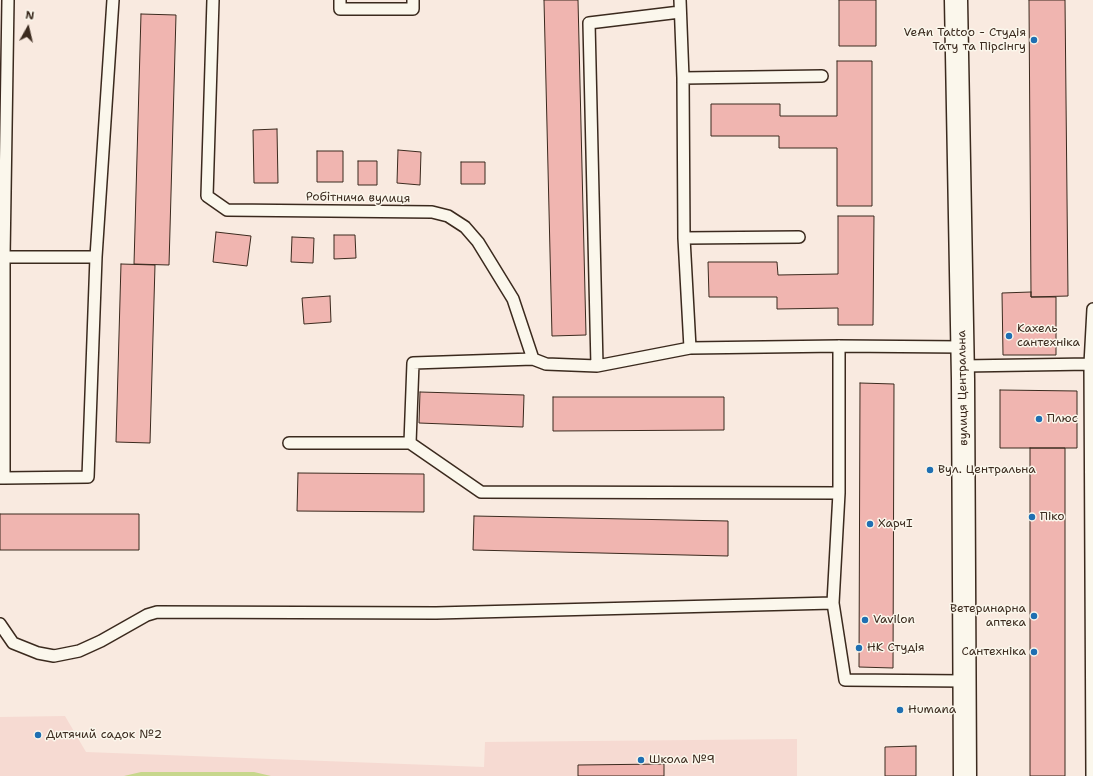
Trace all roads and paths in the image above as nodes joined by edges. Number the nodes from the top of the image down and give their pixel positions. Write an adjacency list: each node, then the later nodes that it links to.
1 (8, 0): 13 (lane)
2 (113, 0): 14 (lane)
3 (214, 0): 19 (lane, Робітнича вулиця)
4 (340, 0): 5 (lane)
5 (413, 0)
6 (680, 0): 8 (lane)
7 (956, 0): 18 (street, вулиця Центральна)
8 (680, 12): 10 (lane); 21 (lane)
9 (822, 76): 10 (lane)
10 (683, 78): 12 (lane)
11 (799, 237): 12 (lane)
12 (684, 238): 17 (lane)
13 (4, 257): 14 (lane); 24 (lane)
14 (96, 257): 24 (lane)
15 (1093, 309): 20 (lane)
16 (839, 346): 17 (lane); 18 (lane); 25 (lane)
17 (690, 348): 21 (lane)
18 (963, 356): 20 (lane); 28 (street, вулиця Центральна)
19 (533, 359): 21 (lane); 23 (lane)
20 (1090, 364): 30 (lane)
21 (597, 366)
22 (288, 442): 23 (lane)
23 (410, 443): 25 (lane)
24 (2, 478)
25 (839, 493): 26 (lane)
26 (834, 603): 27 (lane); 28 (lane)
27 (0, 624)
28 (965, 681): 29 (street, вулиця Центральна)
29 (965, 776)
30 (1092, 776)

